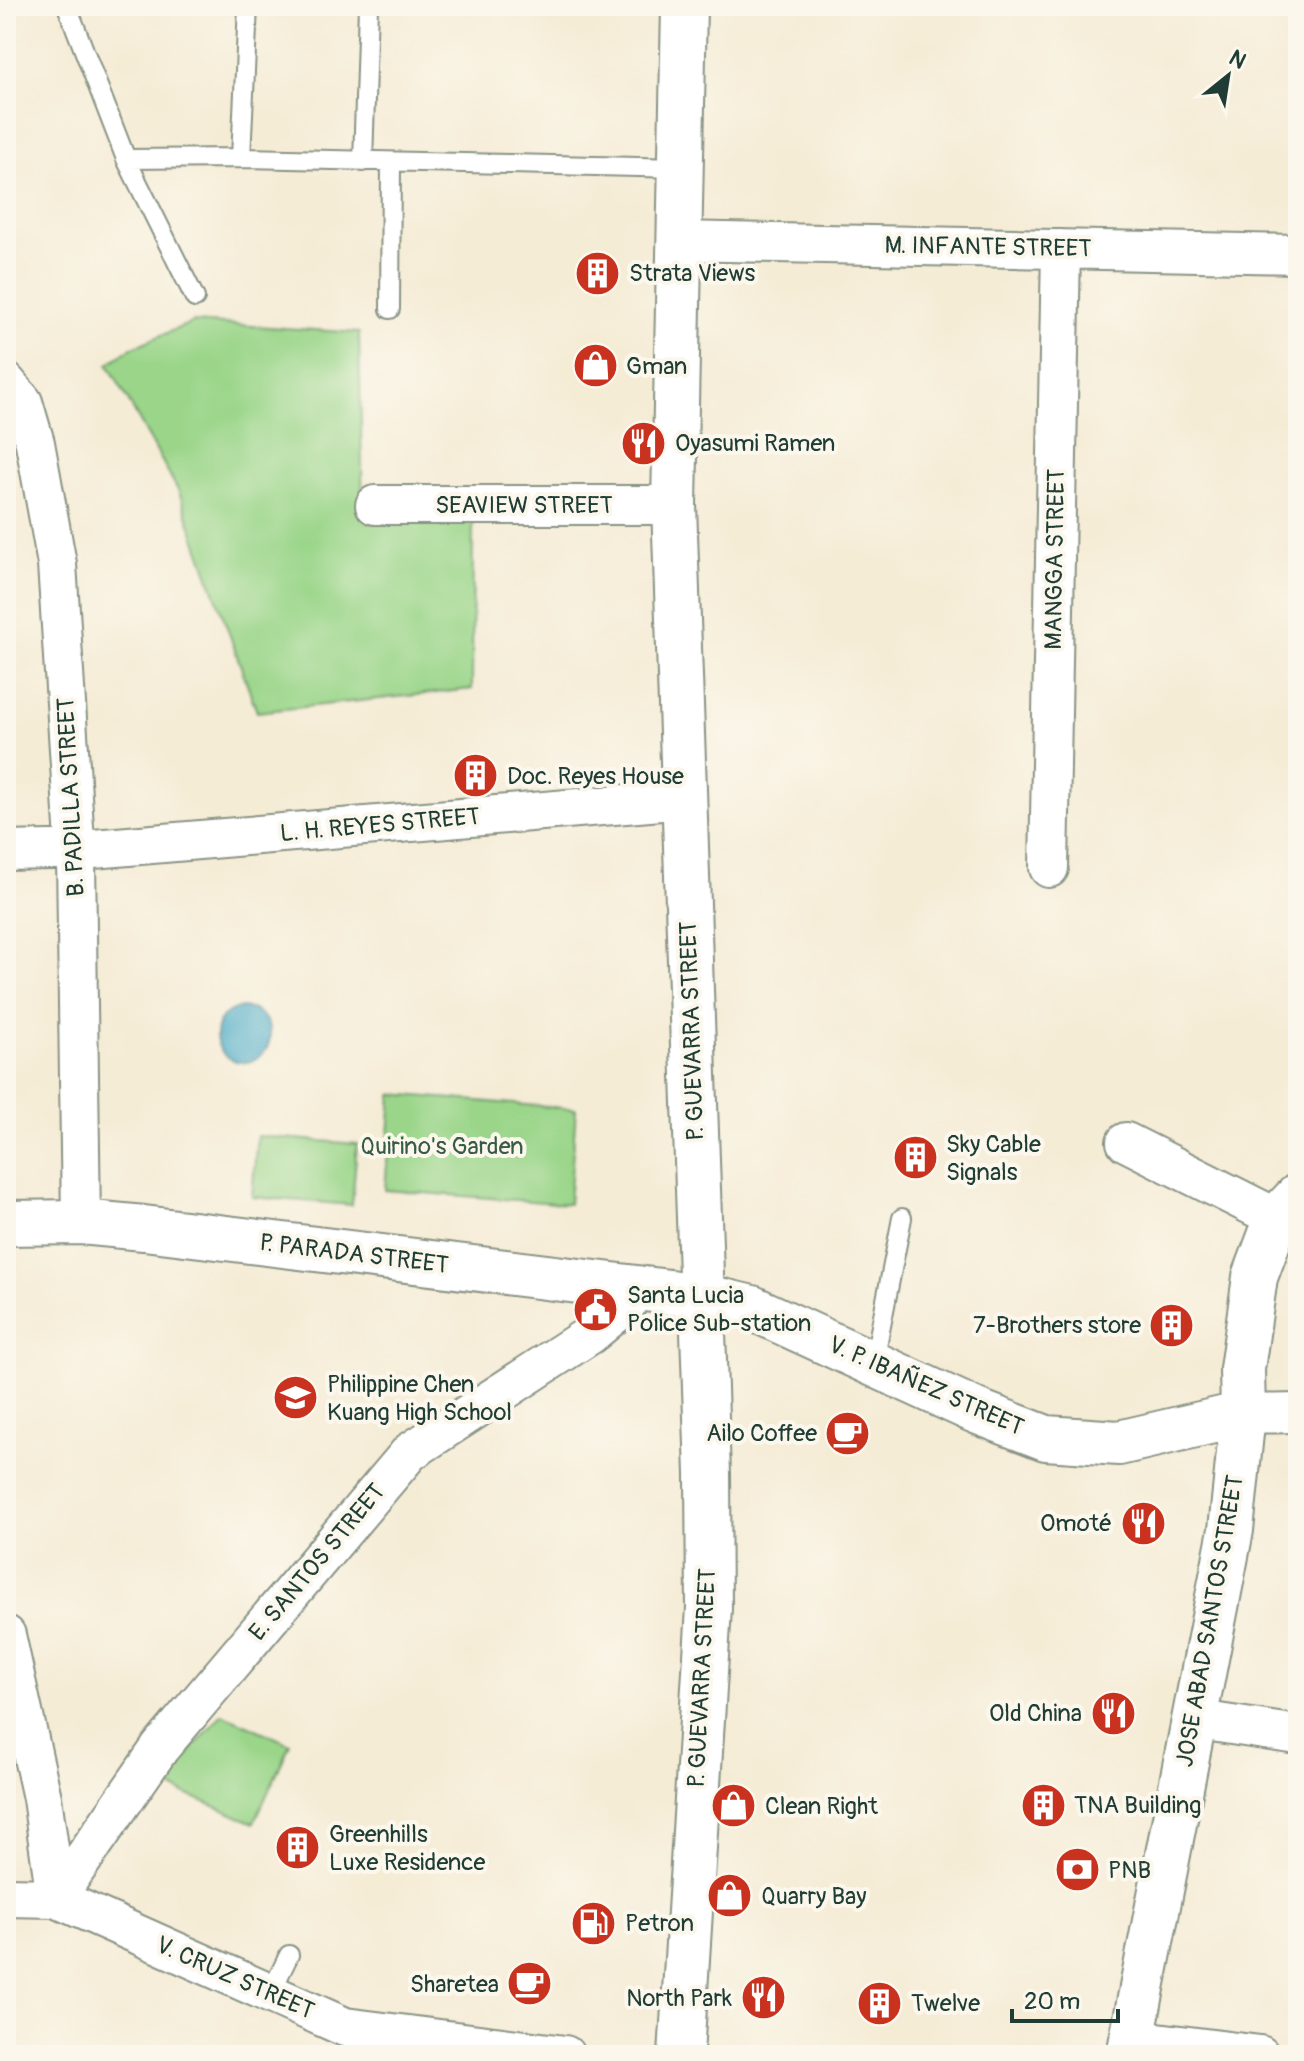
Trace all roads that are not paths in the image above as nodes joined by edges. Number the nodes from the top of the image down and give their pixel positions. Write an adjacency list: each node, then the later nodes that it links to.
1 (67, 6): 6 (lane)
2 (248, 6): 5 (lane)
3 (368, 6): 7 (lane)
4 (684, 6): 9 (street, P. GUEVARRA STREET)
5 (241, 158): 6 (lane); 7 (lane)
6 (126, 159): 13 (lane)
7 (363, 162): 8 (lane)
8 (391, 163): 9 (lane); 14 (lane)
9 (681, 168): 10 (street, P. GUEVARRA STREET)
10 (678, 241): 11 (street, M. INFANTE STREET); 17 (street, P. GUEVARRA STREET)
11 (1061, 249): 12 (street, M. INFANTE STREET); 21 (street, MANGGA STREET)
12 (1298, 254)
13 (195, 298)
14 (390, 309)
15 (12, 396): 19 (street, B. PADILLA STREET)
16 (375, 505): 17 (street, SEAVIEW STREET)
17 (674, 505): 18 (street, P. GUEVARRA STREET)
18 (685, 799): 19 (street, L. H. REYES STREET); 28 (street, P. GUEVARRA STREET)
19 (76, 850): 20 (street, L. H. REYES STREET); 25 (street, B. PADILLA STREET)
20 (6, 851)
21 (1049, 868)
22 (1126, 1142): 23 (street)
23 (1288, 1207): 31 (street, JOSE ABAD SANTOS STREET)
24 (902, 1218): 29 (lane)
25 (81, 1222): 26 (street, P. PARADA STREET); 27 (street, P. PARADA STREET)
26 (6, 1223)
27 (632, 1287): 28 (street, P. PARADA STREET); 36 (street, E. SANTOS STREET)
28 (702, 1296): 29 (street, V. P. IBAÑEZ STREET); 41 (street, P. GUEVARRA STREET)
29 (874, 1362): 31 (street, V. P. IBAÑEZ STREET)
30 (1298, 1413): 31 (street, V. P. IBAÑEZ STREET)
31 (1243, 1414): 33 (street, JOSE ABAD SANTOS STREET)
32 (6, 1635): 36 (street)
33 (1192, 1719): 34 (street); 39 (street, JOSE ABAD SANTOS STREET)
34 (1298, 1735)
35 (6, 1897): 36 (street, V. CRUZ STREET)
36 (56, 1898): 38 (street, V. CRUZ STREET)
37 (289, 1955): 38 (lane)
38 (270, 1994): 40 (street, V. CRUZ STREET)
39 (1132, 2047): 42 (street)
40 (565, 2055)
41 (681, 2055)
42 (1260, 2055)

